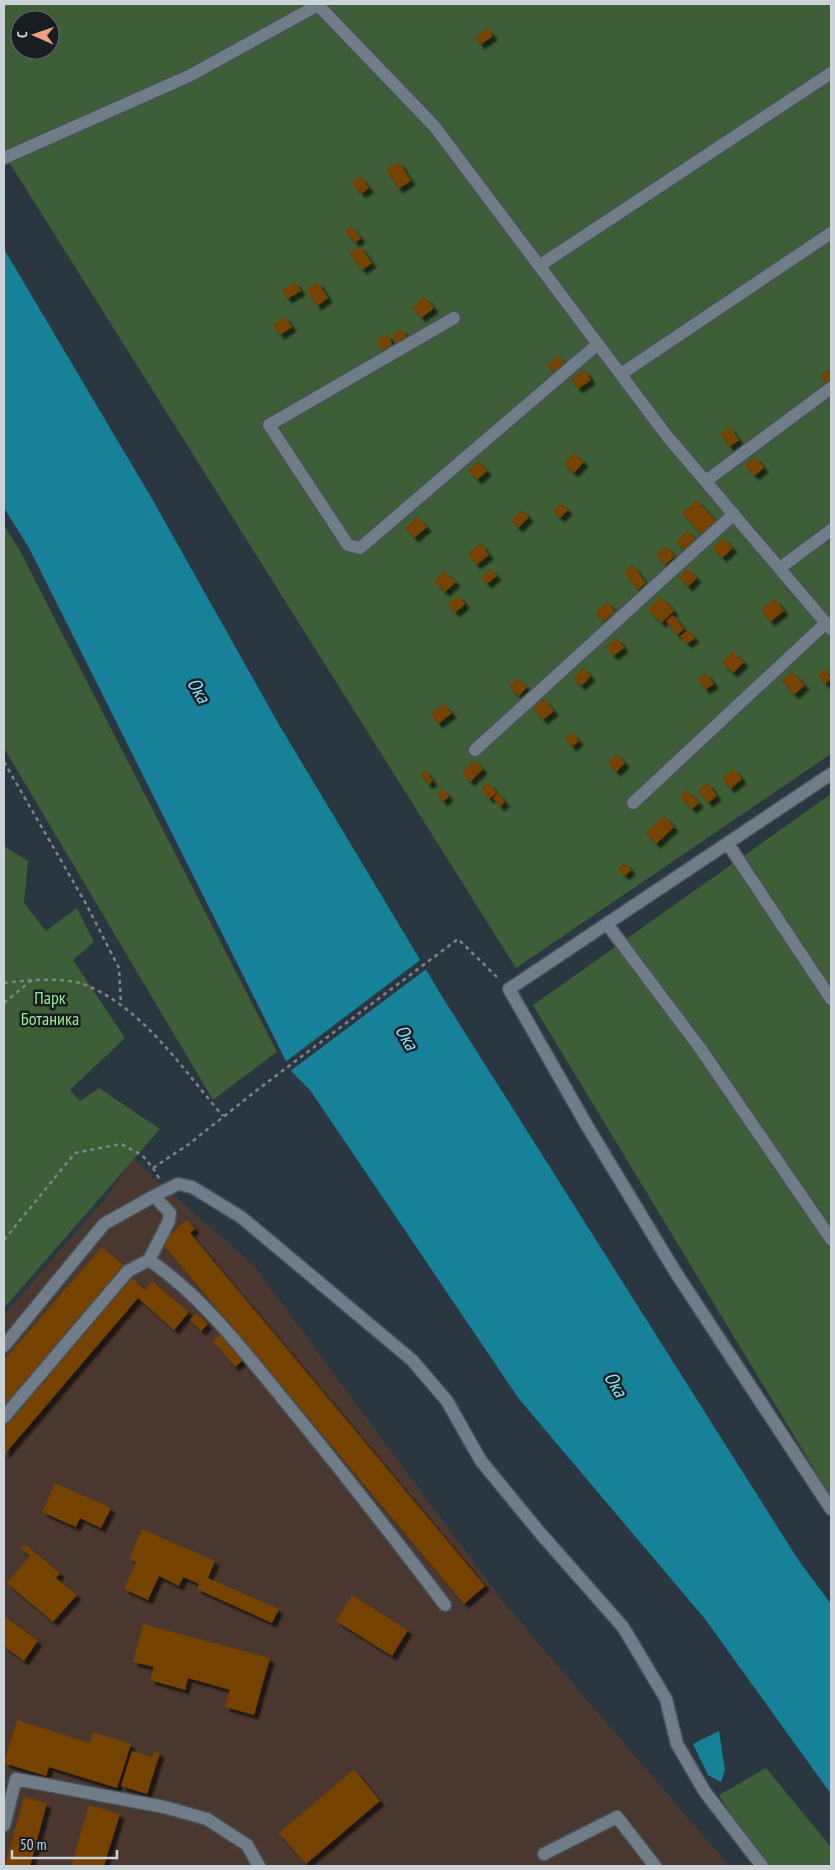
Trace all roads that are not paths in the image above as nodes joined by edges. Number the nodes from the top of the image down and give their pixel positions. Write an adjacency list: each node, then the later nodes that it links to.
1 (318, 4): 3 (street); 5 (street)
2 (831, 73): 5 (street)
3 (4, 158)
4 (831, 233): 8 (street)
5 (539, 266): 7 (street)
6 (454, 318): 7 (street)
7 (598, 344): 8 (street)
8 (621, 374): 10 (street)
9 (831, 388): 10 (street)
10 (706, 481): 11 (street)
11 (734, 514): 13 (street); 15 (street)
12 (831, 530): 13 (street)
13 (780, 568): 14 (street)
14 (829, 626): 17 (street)
15 (475, 750)
16 (831, 774): 18 (street)
17 (633, 803)
18 (728, 844): 19 (street); 20 (street)
19 (607, 924): 22 (street); 26 (street)
20 (831, 999)
21 (154, 1196): 23 (street); 24 (street); 32 (street)
22 (831, 1239)
23 (149, 1260): 25 (street); 27 (street)
24 (4, 1346)
25 (4, 1417)
26 (831, 1509)
27 (445, 1606)
28 (4, 1825): 30 (street)
29 (544, 1854): 31 (street)
30 (259, 1866)
31 (655, 1866)
32 (762, 1866)

